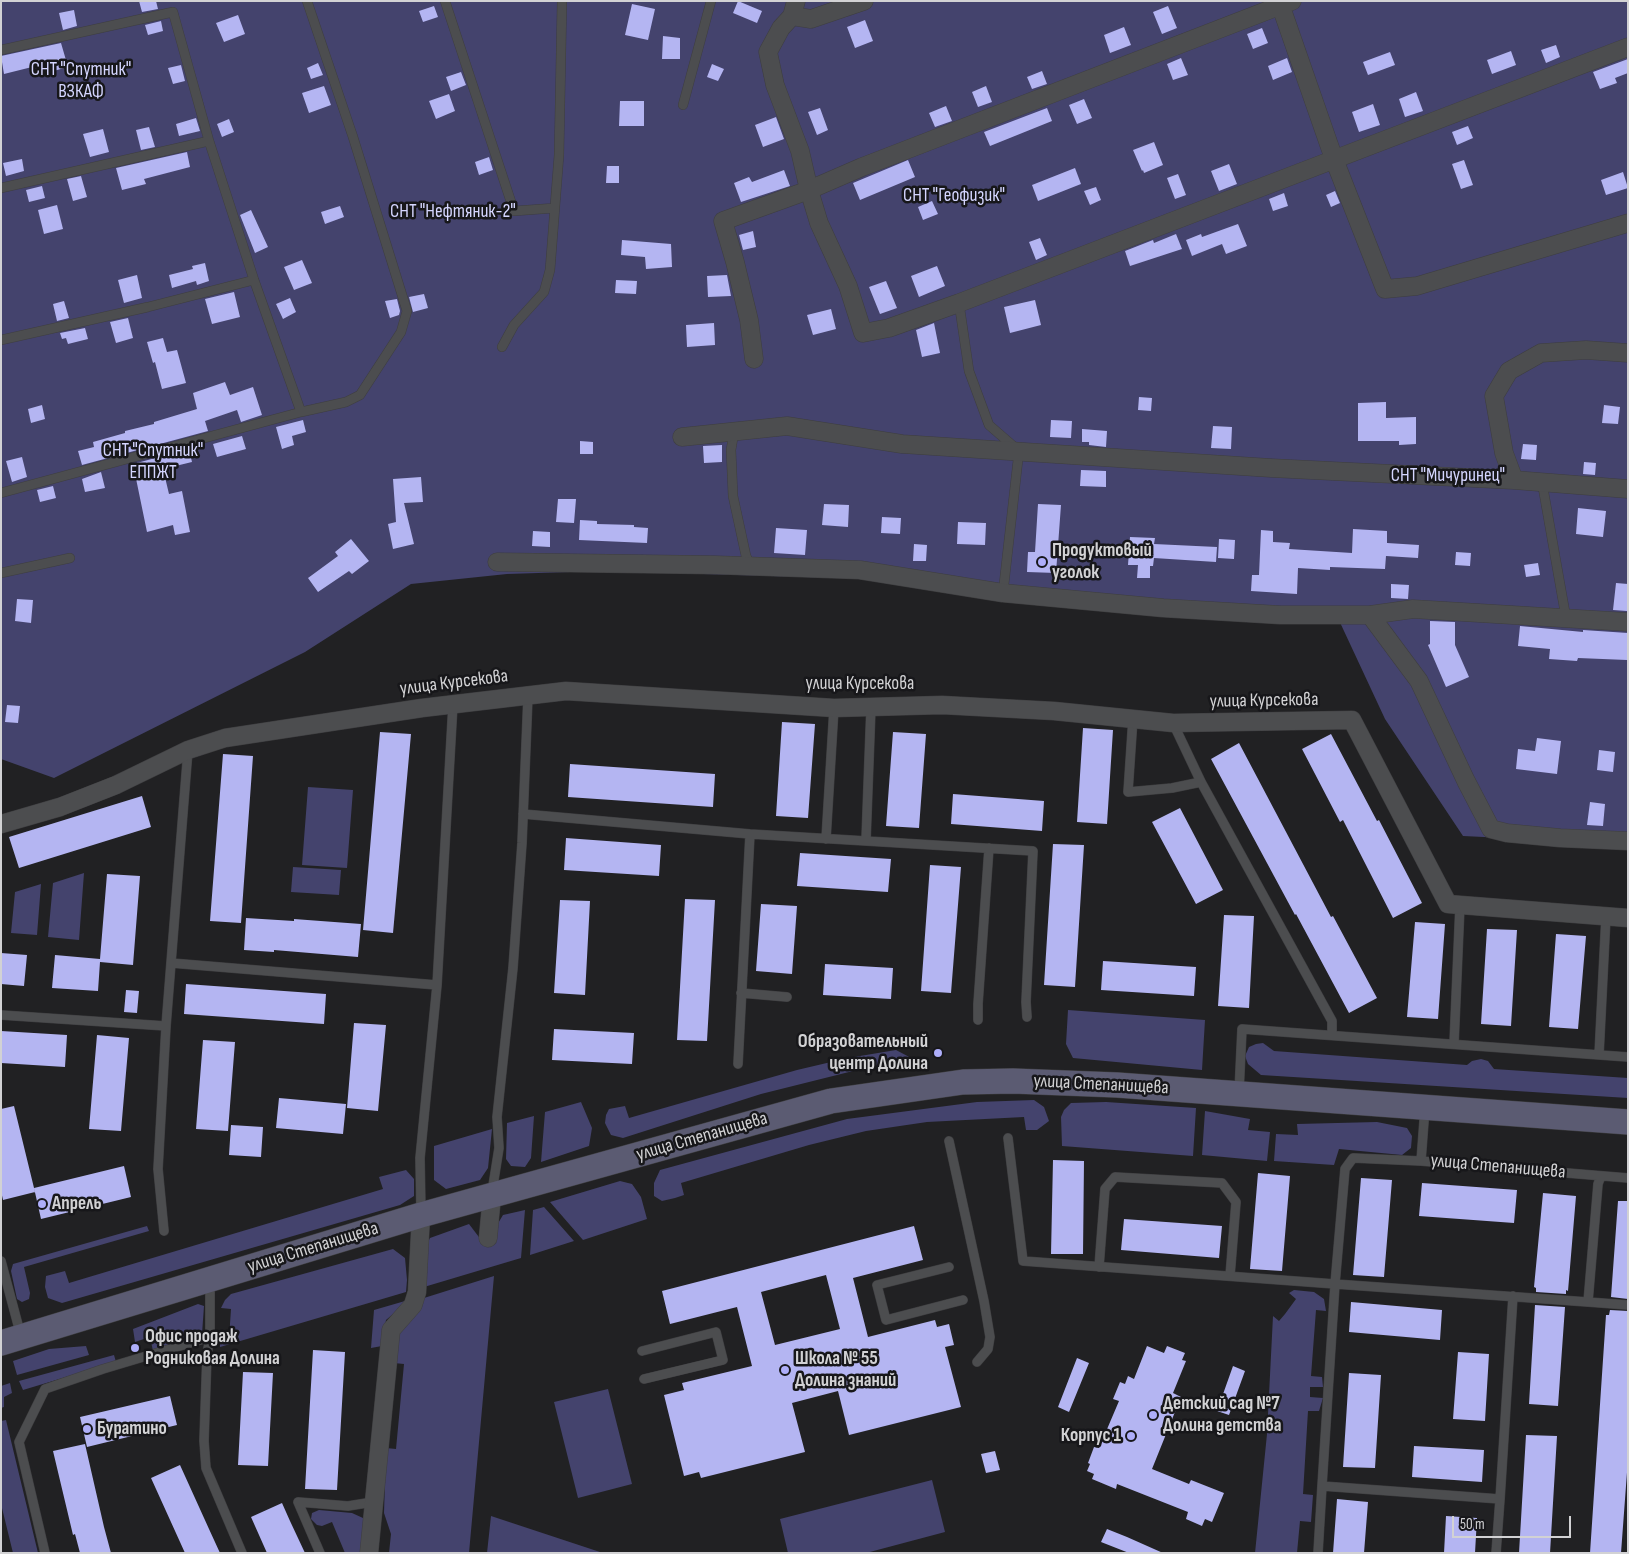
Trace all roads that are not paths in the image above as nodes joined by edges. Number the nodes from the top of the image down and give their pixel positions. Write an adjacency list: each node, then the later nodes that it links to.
1 (307, 1): 23 (lane)
2 (445, 1): 15 (lane)
3 (562, 1): 15 (lane)
4 (711, 1): 10 (lane)
5 (864, 1): 7 (street)
6 (1284, 3): 12 (street); 14 (street)
7 (794, 9): 14 (street)
8 (1628, 47): 12 (street)
9 (1, 50): 11 (lane)
10 (683, 105)
11 (209, 141): 13 (lane); 17 (lane)
12 (1334, 159): 16 (street); 18 (street)
13 (1, 188)
14 (809, 190): 18 (street); 22 (street)
15 (555, 208): 20 (lane)
16 (1628, 223)
17 (254, 280): 19 (lane); 23 (lane)
18 (959, 303): 26 (lane)
19 (1, 340)
20 (502, 347)
21 (1628, 353): 27 (street)
22 (754, 359)
23 (301, 412): 30 (lane)
24 (734, 432): 25 (street); 26 (street); 33 (lane)
25 (682, 437)
26 (1018, 451): 27 (street); 35 (lane)
27 (1514, 480): 28 (street)
28 (1542, 482): 29 (street); 37 (lane)
29 (1628, 489)
30 (1, 493)
31 (70, 558): 34 (lane)
32 (497, 562): 33 (street)
33 (752, 566): 35 (street)
34 (1, 573)
35 (1003, 592): 36 (street)
36 (1370, 615): 37 (street); 52 (street)
37 (1566, 618): 38 (street)
38 (1628, 622)
39 (528, 696): 40 (street, улица Курсекова); 42 (street, улица Курсекова); 47 (lane)
40 (453, 704): 45 (street, улица Курсекова); 58 (lane)
41 (871, 707): 42 (street, улица Курсекова); 43 (street, улица Курсекова); 51 (lane)
42 (834, 708): 50 (lane)
43 (1133, 718): 44 (street, улица Курсекова); 46 (lane)
44 (1174, 723): 46 (lane); 54 (street, улица Курсекова)
45 (188, 750): 48 (street, улица Курсекова); 57 (lane)
46 (1201, 782): 65 (lane)
47 (522, 814): 49 (lane); 78 (lane)
48 (1, 824)
49 (750, 834): 50 (lane); 59 (lane)
50 (826, 838): 51 (lane)
51 (866, 840): 53 (lane)
52 (1628, 841)
53 (989, 848): 62 (lane); 63 (lane)
54 (1460, 905): 55 (street); 66 (lane)
55 (1606, 916): 56 (street); 67 (lane)
56 (1628, 918)
57 (171, 964): 58 (lane); 64 (lane)
58 (437, 984): 79 (lane)
59 (741, 993): 60 (lane); 69 (lane)
60 (787, 997)
61 (1, 1015): 64 (lane)
62 (1027, 1017)
63 (978, 1020)
64 (166, 1026): 80 (lane)
65 (1332, 1035): 66 (lane); 70 (lane)
66 (1454, 1044): 67 (lane)
67 (1599, 1055): 68 (lane)
68 (1628, 1057)
69 (738, 1064)
70 (1239, 1094): 71 (street, улица Степанищева); 78 (street, улица Степанищева)
71 (1425, 1108): 72 (street, улица Степанищева); 75 (lane, улица Степанищева)
72 (1628, 1122)
73 (1008, 1138): 84 (lane)
74 (948, 1141): 95 (lane)
75 (1420, 1161): 76 (lane, улица Степанищева); 87 (lane)
76 (1601, 1176): 77 (lane, улица Степанищева); 90 (lane)
77 (1628, 1178)
78 (492, 1195): 79 (street, улица Степанищева); 81 (street)
79 (421, 1215): 86 (street, улица Степанищева); 99 (street)
80 (164, 1231)
81 (488, 1238)
82 (1, 1261): 93 (lane)
83 (948, 1267): 89 (lane)
84 (1099, 1267): 85 (lane); 85 (lane)
85 (1230, 1276): 87 (lane)
86 (210, 1278): 92 (lane); 93 (street, улица Степанищева)
87 (1335, 1284): 88 (lane); 97 (lane)
88 (1513, 1296): 90 (lane); 98 (lane)
89 (963, 1300)
90 (1588, 1302): 91 (lane)
91 (1628, 1304)
92 (210, 1337): 100 (lane); 101 (lane)
93 (11, 1339)
94 (642, 1351): 96 (lane)
95 (977, 1362)
96 (644, 1380)
97 (1322, 1486): 98 (lane); 104 (lane)
98 (1500, 1499): 105 (lane)
99 (373, 1502): 102 (lane); 103 (street)
100 (45, 1553)
101 (242, 1553)
102 (320, 1553)
103 (369, 1553)
104 (1318, 1553)
105 (1496, 1553)

